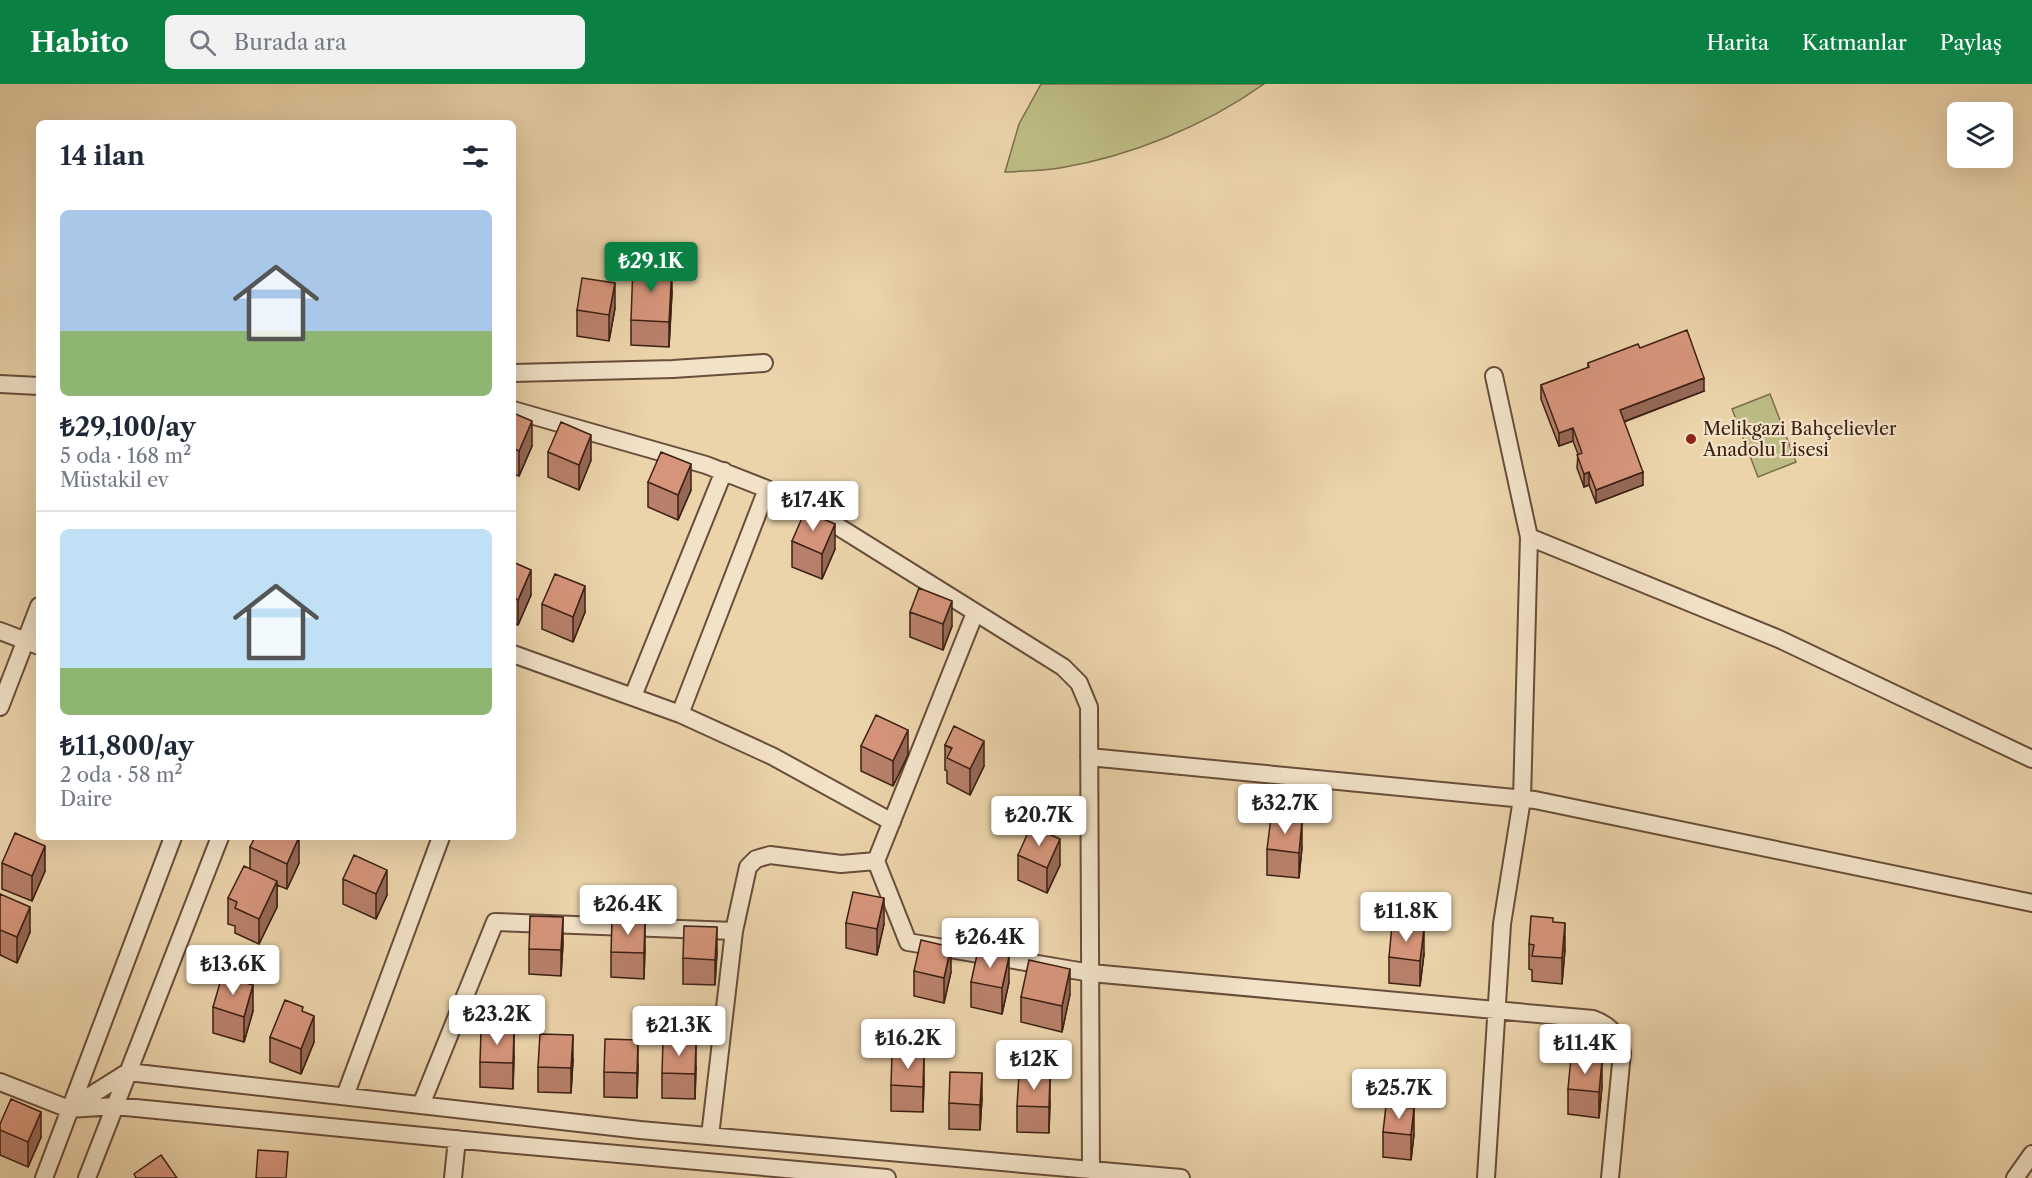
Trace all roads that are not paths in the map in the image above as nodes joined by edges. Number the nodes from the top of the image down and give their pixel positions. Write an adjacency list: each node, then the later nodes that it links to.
1 (764, 363): 2 (street)
2 (516, 373)
3 (1494, 376): 9 (street)
4 (0, 384): 5 (street)
5 (36, 386)
6 (516, 411): 7 (street)
7 (724, 471): 8 (street); 15 (street)
8 (767, 489): 10 (street); 17 (street)
9 (1529, 537): 19 (street); 20 (street)
10 (975, 613): 18 (street); 21 (street)
11 (36, 622): 13 (street)
12 (0, 631): 13 (street)
13 (32, 643): 16 (street)
14 (516, 655): 15 (street)
15 (633, 696): 17 (street)
16 (0, 707)
17 (680, 714): 21 (street)
18 (1089, 757): 20 (street); 28 (street)
19 (2032, 759)
20 (1522, 799): 26 (street); 29 (street)
21 (892, 822): 25 (street)
22 (172, 840): 35 (street)
23 (219, 840): 30 (street)
24 (440, 840): 32 (street)
25 (876, 861): 27 (street); 28 (street)
26 (2032, 903)
27 (734, 931): 33 (street); 36 (street)
28 (1091, 973): 29 (street); 39 (street)
29 (1497, 1010): 47 (street); 48 (street)
30 (128, 1072): 32 (street); 34 (street); 35 (street)
31 (0, 1082): 35 (street)
32 (345, 1096): 33 (street)
33 (421, 1105): 36 (street)
34 (115, 1106): 35 (street); 37 (street); 42 (street)
35 (69, 1109): 41 (street)
36 (710, 1136): 39 (street)
37 (457, 1139): 40 (street); 43 (street)
38 (2032, 1154): 49 (street)
39 (1091, 1170): 46 (street)
40 (848, 1176): 44 (street)
41 (44, 1178)
42 (87, 1178)
43 (453, 1178)
44 (880, 1178): 45 (street)
45 (887, 1178)
46 (1181, 1178)
47 (1486, 1178)
48 (1610, 1178)
49 (2015, 1178)

